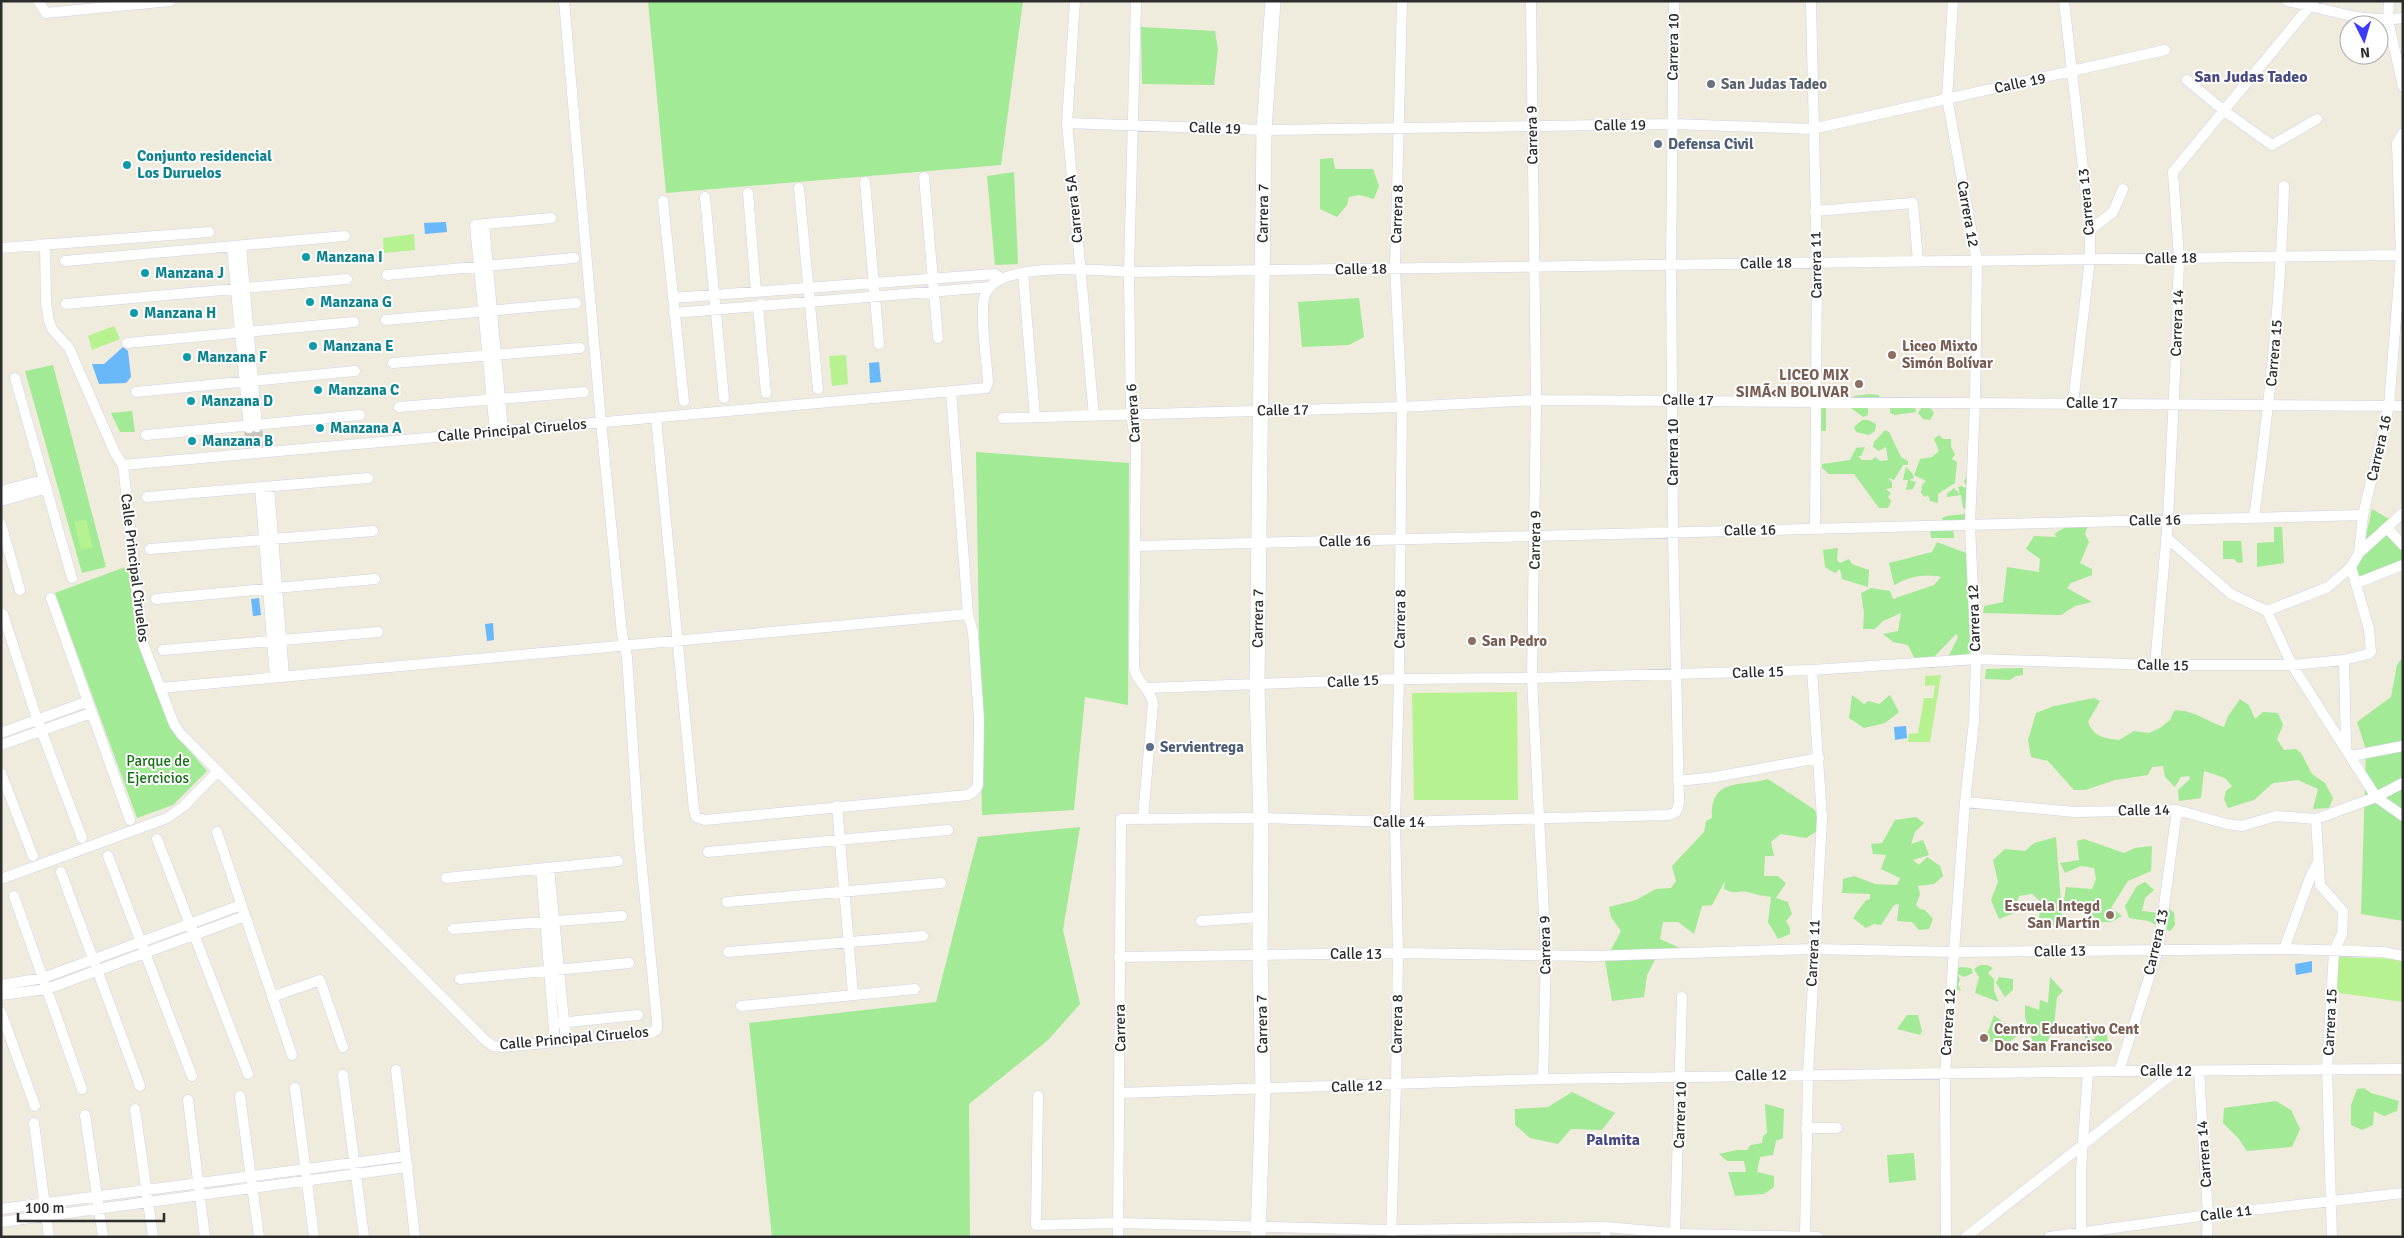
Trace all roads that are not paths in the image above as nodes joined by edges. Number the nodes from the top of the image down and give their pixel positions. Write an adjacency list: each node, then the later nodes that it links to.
1 (38, 1): 2 (street)
2 (165, 1): 3 (street)
3 (170, 1)
4 (564, 1): 130 (street)
5 (1075, 1): 29 (street, Carrera 5A)
6 (1136, 1): 31 (street, Carrera 6)
7 (1273, 1): 35 (street, Carrera 7)
8 (1402, 1): 32 (street, Carrera 8)
9 (1531, 1): 33 (street, Carrera 9)
10 (1674, 1): 30 (street, Carrera 10)
11 (1811, 1): 34 (street, Carrera 11)
12 (1953, 1): 26 (street, Carrera 12)
13 (2064, 1): 23 (street, Carrera 13)
14 (2287, 1): 16 (street)
15 (2389, 1): 18 (street)
16 (2307, 3): 17 (street); 27 (street, Carrera 14)
17 (2347, 15)
18 (2388, 15)
19 (2403, 18): 20 (street)
20 (2389, 20)
21 (2389, 24): 25 (street)
22 (2165, 50): 23 (street, Calle 19)
23 (2072, 72): 26 (street, Calle 19); 47 (street, Carrera 13)
24 (2187, 80): 27 (street)
25 (2403, 87)
26 (1947, 98): 34 (street, Calle 19); 58 (street, Carrera 12)
27 (2223, 110): 28 (street); 56 (street, Carrera 14)
28 (2316, 119)
29 (1066, 123): 31 (street, Calle 19); 66 (street, Carrera 5A)
30 (1672, 124): 33 (street, Calle 19); 34 (street, Calle 19); 62 (street, Carrera 10)
31 (1131, 126): 35 (street, Calle 19); 68 (street, Carrera 6)
32 (1400, 127): 33 (street, Calle 19); 35 (street, Calle 19); 65 (street, Carrera 8)
33 (1532, 127): 64 (street, Carrera 9)
34 (1812, 129): 45 (street, Carrera 11)
35 (1264, 130): 67 (street, Carrera 7)
36 (2403, 133): 53 (street, Carrera 16)
37 (924, 177): 73 (street)
38 (865, 182): 75 (street)
39 (2284, 186): 54 (street, Carrera 15)
40 (800, 188): 79 (street)
41 (2123, 189): 47 (street)
42 (748, 193): 80 (street)
43 (705, 197): 82 (street)
44 (663, 201): 84 (street)
45 (1815, 211): 60 (street); 61 (street, Carrera 11)
46 (551, 218): 63 (street)
47 (2090, 230): 57 (street, Carrera 13)
48 (209, 232): 50 (street)
49 (345, 236): 51 (street)
50 (45, 244): 52 (street); 134 (street)
51 (237, 246): 59 (street); 78 (street)
52 (1, 248)
53 (2402, 255): 54 (street, Calle 18); 119 (street, Carrera 16)
54 (2282, 257): 56 (street, Calle 18); 118 (street, Carrera 15)
55 (574, 258): 63 (street)
56 (2179, 258): 57 (street, Calle 18); 117 (street, Carrera 14)
57 (2090, 259): 58 (street, Calle 18); 116 (street, Carrera 13)
58 (1977, 261): 60 (street, Calle 18); 115 (street, Carrera 12)
59 (65, 262)
60 (1918, 262): 61 (street, Calle 18)
61 (1817, 263): 62 (street, Calle 18); 114 (street, Carrera 11)
62 (1671, 265): 64 (street, Calle 18); 112 (street, Carrera 10)
63 (484, 266): 70 (street); 90 (street)
64 (1535, 266): 65 (street, Calle 18); 111 (street, Carrera 9)
65 (1395, 268): 67 (street, Calle 18); 122 (street, Carrera 8)
66 (1080, 269): 68 (street); 69 (street); 126 (street, Carrera 5A)
67 (1263, 270): 68 (street, Calle 18); 123 (street, Carrera 7)
68 (1129, 272): 125 (street, Carrera 6)
69 (1023, 273): 72 (street); 127 (street)
70 (387, 275)
71 (977, 276): 72 (street); 73 (street); 77 (street)
72 (1002, 278): 76 (street)
73 (933, 279): 75 (street); 81 (street)
74 (347, 280): 78 (street)
75 (874, 284): 79 (street); 83 (street)
76 (990, 287): 77 (street); 105 (street, Calle Principal Ciruelos)
77 (978, 288): 81 (street)
78 (241, 289): 87 (street); 94 (street)
79 (808, 289): 80 (street); 85 (street)
80 (756, 292): 82 (street); 88 (street)
81 (934, 292): 83 (street); 95 (street)
82 (714, 296): 84 (street); 89 (street)
83 (875, 296): 85 (street); 97 (street)
84 (673, 298): 91 (street)
85 (809, 302): 88 (street); 104 (street)
86 (576, 303): 90 (street)
87 (66, 304)
88 (758, 307): 89 (street); 108 (street)
89 (716, 310): 91 (street); 109 (street)
90 (488, 311): 92 (street); 99 (street)
91 (674, 313): 113 (street)
92 (386, 320)
93 (354, 322): 94 (street)
94 (244, 332): 96 (street); 103 (street)
95 (938, 338)
96 (127, 343)
97 (879, 344)
98 (580, 348): 99 (street)
99 (492, 355): 100 (street); 110 (street)
100 (393, 363)
101 (355, 371): 103 (street)
102 (15, 378): 136 (street)
103 (249, 381): 106 (street); 131 (street)
104 (818, 389)
105 (951, 391): 128 (street, Calle Principal Ciruelos); 171 (street)
106 (136, 392)
107 (584, 392): 110 (street)
108 (766, 393)
109 (724, 398)
110 (496, 399): 121 (street); 132 (street)
111 (1536, 400): 112 (street, Calle 17); 122 (street, Calle 17); 151 (street, Carrera 9)
112 (1673, 400): 114 (street, Calle 17); 150 (street, Carrera 10)
113 (684, 401)
114 (1816, 402): 115 (street, Calle 17); 148 (street, Carrera 11)
115 (1975, 402): 116 (street, Calle 17); 146 (street, Carrera 12)
116 (2074, 403): 117 (street, Calle 17)
117 (2173, 403): 118 (street, Calle 17); 144 (street, Carrera 14)
118 (2269, 406): 119 (street, Calle 17); 143 (street, Carrera 15)
119 (2389, 406): 120 (street, Calle 17); 142 (street, Carrera 16)
120 (2403, 406)
121 (399, 407)
122 (1402, 407): 123 (street, Calle 17); 154 (street, Carrera 8)
123 (1261, 410): 125 (street, Calle 17); 155 (street, Carrera 7)
124 (360, 415): 131 (street)
125 (1131, 415): 126 (street, Calle 17); 157 (street, Carrera 6)
126 (1094, 416): 127 (street, Calle 17)
127 (1035, 417): 129 (street, Calle 17)
128 (656, 418): 130 (street, Calle Principal Ciruelos); 174 (street)
129 (1002, 418)
130 (601, 422): 132 (street, Calle Principal Ciruelos); 175 (street)
131 (253, 426): 133 (street)
132 (499, 432): 134 (street, Calle Principal Ciruelos)
133 (146, 435)
134 (123, 465): 187 (street, Calle Principal Ciruelos)
135 (368, 478): 137 (street)
136 (45, 484): 138 (street); 140 (street); 162 (street)
137 (265, 487): 139 (street); 153 (street)
138 (1, 491)
139 (147, 497)
140 (1, 501)
141 (2403, 513): 147 (street)
142 (2363, 515): 143 (street, Calle 16); 159 (street, Carrera 16)
143 (2254, 518): 144 (street, Calle 16)
144 (2168, 520): 146 (street, Calle 16); 152 (street, Carrera 14)
145 (1, 524): 166 (street)
146 (1970, 525): 148 (street, Calle 16); 177 (street, Carrera 12)
147 (2387, 528): 156 (street); 159 (street)
148 (1815, 529): 150 (street, Calle 16)
149 (373, 531): 153 (street)
150 (1673, 532): 151 (street, Calle 16); 182 (street, Carrera 10)
151 (1535, 536): 154 (street, Calle 16); 184 (street, Carrera 9)
152 (2166, 537): 169 (street); 180 (street, Carrera 14)
153 (269, 539): 158 (street); 165 (street)
154 (1400, 539): 155 (street, Calle 16); 185 (street, Carrera 8)
155 (1259, 543): 157 (street, Calle 16); 186 (street, Carrera 7)
156 (2403, 545)
157 (1136, 546): 188 (street, Carrera 6)
158 (150, 549)
159 (2360, 554): 161 (street)
160 (2403, 564): 164 (street)
161 (2351, 567): 164 (street); 169 (street)
162 (72, 578)
163 (375, 579): 165 (street)
164 (2357, 584): 178 (street, Calle 15)
165 (272, 588): 168 (street); 173 (street)
166 (20, 590)
167 (51, 598): 189 (street)
168 (156, 599)
169 (2267, 611): 179 (street)
170 (3, 614): 191 (street)
171 (968, 614): 174 (street); 204 (street)
172 (378, 632): 173 (street)
173 (277, 640): 176 (street); 183 (street)
174 (678, 640): 175 (street); 204 (street)
175 (624, 645): 183 (street); 272 (street, Calle Principal Ciruelos)
176 (163, 650)
177 (1976, 659): 180 (street, Calle 15); 181 (street, Calle 15); 203 (street, Carrera 12)
178 (2344, 660): 179 (street, Calle 15); 196 (street)
179 (2292, 664): 180 (street, Calle 15); 196 (street)
180 (2155, 665)
181 (1812, 670): 182 (street, Calle 15); 197 (street, Carrera 11)
182 (1676, 674): 184 (street, Calle 15); 200 (street, Carrera 10)
183 (279, 676): 187 (street)
184 (1532, 678): 185 (street, Calle 15); 213 (street, Carrera 9)
185 (1399, 679): 186 (street, Calle 15); 214 (street, Carrera 8)
186 (1257, 686): 188 (street, Calle 15); 209 (street, Carrera 7)
187 (160, 688): 198 (street, Calle Principal Ciruelos)
188 (1147, 688): 208 (street, Carrera 6)
189 (86, 702): 190 (street); 191 (street)
190 (91, 713): 192 (street); 212 (street)
191 (37, 720): 192 (street); 193 (street)
192 (42, 731): 194 (street); 217 (street)
193 (1, 733)
194 (1, 745)
195 (2403, 746): 196 (street)
196 (2349, 752): 202 (street)
197 (1819, 758): 200 (street); 244 (street, Carrera 11)
198 (218, 771): 228 (street); 273 (street, Calle Principal Ciruelos)
199 (1, 773): 221 (street)
200 (1678, 781): 206 (street, Carrera 10)
201 (2403, 783): 202 (street, Calle 14)
202 (2376, 797): 207 (street); 211 (street, Calle 14)
203 (1965, 802): 205 (street, Calle 14); 250 (street, Carrera 12)
204 (837, 806): 219 (street)
205 (2177, 810): 211 (street, Calle 14); 246 (street, Carrera 13)
206 (1676, 812): 213 (street, Calle 14)
207 (2403, 816)
208 (1143, 818): 209 (street, Calle 14); 210 (street, Calle 14)
209 (1261, 818): 214 (street, Calle 14); 236 (street, Carrera 7)
210 (1121, 819): 255 (street, Carrera)
211 (2316, 819): 224 (street, Carrera 15)
212 (130, 820)
213 (1539, 820): 214 (street, Calle 14); 253 (street, Carrera 9)
214 (1395, 822): 251 (street, Carrera 8)
215 (948, 830): 219 (street)
216 (217, 832): 233 (street)
217 (82, 838)
218 (157, 839): 239 (street)
219 (840, 840): 220 (street); 230 (street)
220 (708, 852)
221 (32, 856)
222 (108, 856): 242 (street)
223 (618, 861): 225 (street)
224 (2318, 862): 245 (street); 247 (street, Carrera 15)
225 (545, 868): 227 (street); 238 (street)
226 (61, 872): 257 (street)
227 (446, 878)
228 (1, 879)
229 (941, 883): 230 (street)
230 (846, 892): 232 (street); 243 (street)
231 (14, 896): 259 (street)
232 (727, 902)
233 (241, 904): 234 (street); 239 (street)
234 (245, 916): 239 (street); 266 (street)
235 (622, 916): 238 (street)
236 (1260, 917): 237 (street); 252 (street, Carrera 7)
237 (1201, 920)
238 (550, 921): 240 (street); 258 (street)
239 (192, 929): 242 (street); 248 (street); 283 (street)
240 (453, 929)
241 (923, 936): 243 (street)
242 (141, 942): 248 (street); 257 (street)
243 (849, 942): 249 (street); 264 (street)
244 (1813, 948): 250 (street, Calle 13); 253 (street, Calle 13); 286 (street, Carrera 11)
245 (2284, 948): 246 (street, Calle 13); 247 (street, Calle 13)
246 (2158, 950): 250 (street, Calle 13); 279 (street, Carrera 13)
247 (2334, 951): 254 (street, Calle 13); 276 (street, Carrera 15)
248 (145, 952): 257 (street); 287 (street)
249 (728, 952)
250 (1953, 952): 285 (street, Carrera 12)
251 (1398, 953): 252 (street, Calle 13); 253 (street, Calle 13); 290 (street, Carrera 8)
252 (1260, 954): 255 (street, Calle 13); 294 (street, Carrera 7)
253 (1546, 954): 289 (street, Carrera 9)
254 (2403, 956)
255 (1119, 957): 295 (street, Carrera)
256 (629, 963): 258 (street)
257 (95, 965): 259 (street); 262 (street); 291 (street)
258 (554, 970): 260 (street); 271 (street)
259 (44, 978): 261 (street); 262 (street)
260 (460, 979)
261 (1, 985)
262 (47, 989): 265 (street); 293 (street)
263 (915, 989): 264 (street)
264 (853, 994): 268 (street)
265 (1, 995)
266 (272, 997): 274 (street); 275 (street)
267 (1682, 997): 288 (street, Carrera 10)
268 (741, 1006)
269 (1, 1012): 299 (street)
270 (638, 1015): 271 (street)
271 (559, 1023): 272 (street); 273 (street)
272 (566, 1041): 273 (street, Calle Principal Ciruelos)
273 (555, 1042)
274 (343, 1047)
275 (292, 1055)
276 (2327, 1069): 278 (street, Calle 12); 281 (street, Calle 12); 319 (street, Carrera 15)
277 (396, 1070): 306 (street)
278 (2403, 1070)
279 (2119, 1071): 280 (street, Calle 12); 282 (street, Calle 12)
280 (2176, 1071): 281 (street, Calle 12); 305 (street)
281 (2199, 1071): 324 (street, Carrera 14)
282 (2088, 1072): 285 (street, Calle 12); 305 (street)
283 (248, 1074)
284 (344, 1074): 307 (street)
285 (1945, 1074): 286 (street, Calle 12); 344 (street, Carrera 12)
286 (1808, 1075): 288 (street, Calle 12); 303 (street, Carrera 11)
287 (192, 1076)
288 (1681, 1077): 289 (street, Calle 12); 331 (street, Carrera 10)
289 (1543, 1079): 290 (street, Calle 12)
290 (1396, 1085): 294 (street, Calle 12); 330 (street, Carrera 8)
291 (140, 1086)
292 (295, 1088): 309 (street)
293 (82, 1089)
294 (1263, 1089): 295 (street, Calle 12); 329 (street, Carrera 7)
295 (1120, 1093): 327 (street, Carrera)
296 (240, 1096): 311 (street)
297 (1038, 1096): 327 (street)
298 (188, 1100): 313 (street)
299 (36, 1106)
300 (136, 1109): 315 (street)
301 (85, 1115): 317 (street)
302 (34, 1123): 320 (street)
303 (1806, 1128): 304 (street); 342 (street, Carrera 11)
304 (1837, 1128)
305 (2083, 1143): 332 (street); 345 (street)
306 (406, 1156): 307 (street); 308 (street)
307 (355, 1163): 309 (street); 310 (street)
308 (408, 1168): 310 (street); 340 (street)
309 (307, 1169): 311 (street); 312 (street)
310 (356, 1175): 312 (street); 339 (street)
311 (251, 1176): 313 (street); 314 (street)
312 (308, 1181): 314 (street); 338 (street)
313 (198, 1183): 315 (street); 318 (street)
314 (253, 1188): 318 (street); 337 (street)
315 (147, 1190): 317 (street); 321 (street)
316 (2403, 1193): 319 (street, Calle 11)
317 (98, 1196): 320 (street); 323 (street)
318 (200, 1196): 321 (street); 336 (street)
319 (2330, 1200): 324 (street, Calle 11); 348 (street, Carrera 15)
320 (44, 1203): 322 (street); 325 (street)
321 (148, 1203): 323 (street); 335 (street)
322 (1, 1209)
323 (99, 1209): 325 (street); 334 (street)
324 (2208, 1215): 332 (street, Calle 11); 347 (street, Carrera 14)
325 (46, 1216): 326 (street); 333 (street)
326 (1, 1222)
327 (1118, 1224): 329 (street); 341 (street, Carrera)
328 (1606, 1232): 330 (street); 331 (street)
329 (1258, 1233): 330 (street)
330 (1391, 1234)
331 (1681, 1235): 342 (street)
332 (2081, 1235): 346 (street, Calle 11)
333 (49, 1237)
334 (103, 1237)
335 (152, 1237)
336 (205, 1237)
337 (259, 1237)
338 (314, 1237)
339 (364, 1237)
340 (415, 1237)
341 (1118, 1237)
342 (1805, 1237): 343 (street)
343 (1818, 1237)
344 (1946, 1237)
345 (1966, 1237)
346 (2049, 1237)
347 (2207, 1237)
348 (2332, 1237)

